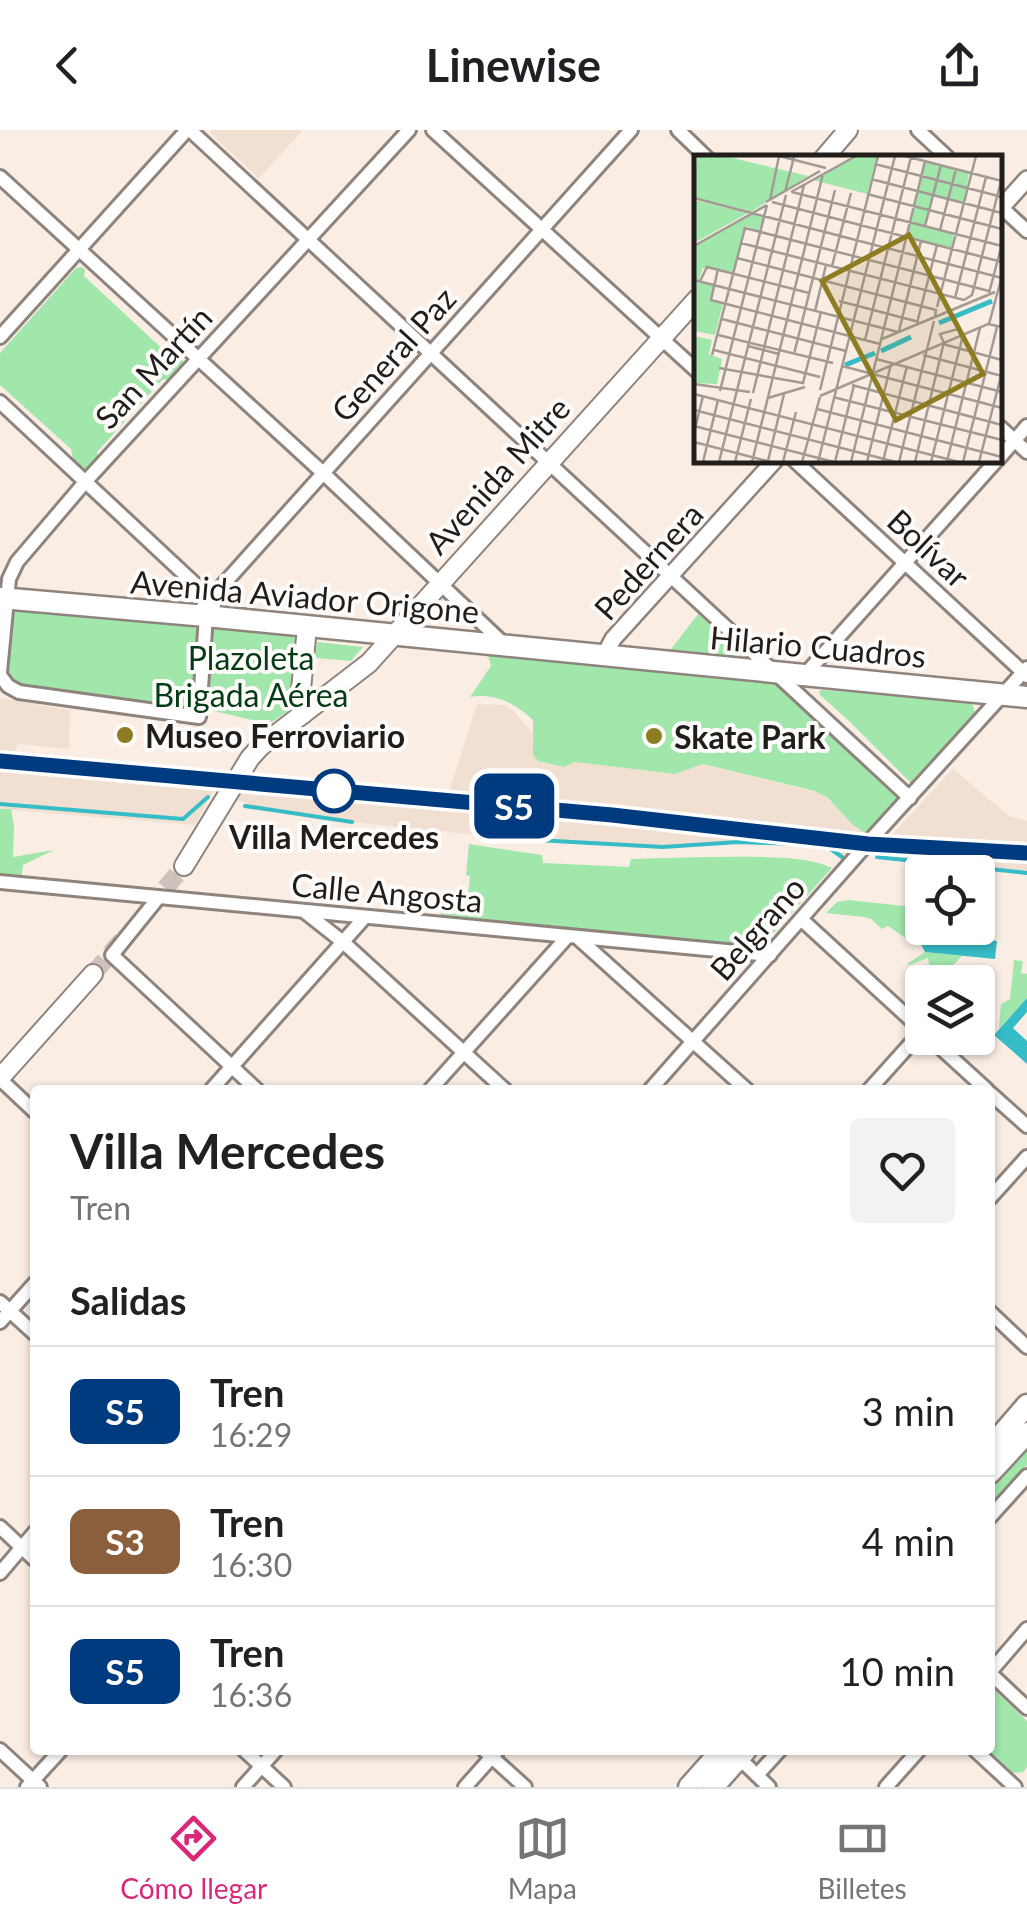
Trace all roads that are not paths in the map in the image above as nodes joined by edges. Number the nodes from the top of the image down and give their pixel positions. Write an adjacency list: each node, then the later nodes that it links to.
1 (189, 130): 17 (street); 18 (street)
2 (409, 130): 17 (street, San Martín)
3 (433, 130): 15 (street)
4 (631, 130): 15 (street, General Paz)
5 (678, 130): 8 (street)
6 (848, 130): 9 (main road)
7 (918, 130): 10 (street)
8 (705, 155)
9 (827, 155)
10 (945, 155)
11 (0, 177): 18 (street)
12 (1027, 179): 13 (street)
13 (1002, 205)
14 (1002, 209): 16 (street)
15 (542, 230): 21 (street); 22 (street, General Paz)
16 (1027, 231)
17 (308, 241): 22 (street); 23 (street, San Martín)
18 (79, 250): 20 (street); 23 (street)
19 (694, 302): 21 (main road, Avenida Mitre)
20 (0, 337)
21 (661, 338): 24 (street); 31 (main road, Avenida Mitre)
22 (430, 354): 31 (street); 35 (street, General Paz)
23 (198, 358): 35 (street); 36 (street, San Martín)
24 (694, 368)
25 (0, 402): 36 (street)
26 (1027, 426): 28 (street)
27 (1002, 429): 28 (street)
28 (1014, 440): 29 (street); 30 (street)
29 (1027, 452)
30 (1002, 454)
31 (549, 462): 38 (street); 39 (main road, Avenida Mitre)
32 (773, 462): 38 (street, Pedernera)
33 (796, 462): 37 (street, Bolívar)
34 (995, 462): 37 (street)
35 (322, 472): 39 (street); 41 (street, General Paz)
36 (86, 481): 40 (street, San Martín); 41 (street)
37 (906, 563): 47 (street, Bolívar); 49 (street)
38 (670, 576): 45 (street, Pedernera); 46 (street)
39 (440, 584): 43 (main road, Avenida Mitre); 44 (street)
40 (4, 599): 41 (main road, Avenida Aviador Origone); 48 (street, San Martín)
41 (208, 612): 42 (main road, Avenida Aviador Origone); 48 (street)
42 (307, 627): 43 (main road, Avenida Aviador Origone); 52 (main road)
43 (393, 636): 44 (main road, Avenida Aviador Origone); 52 (main road, Avenida Mitre)
44 (505, 645): 45 (main road, Avenida Aviador Origone)
45 (604, 656): 46 (main road, Hilario Cuadros)
46 (776, 672): 49 (main road, Hilario Cuadros)
47 (1026, 672): 50 (street, Belgrano)
48 (1, 676)
49 (798, 682): 50 (main road, Hilario Cuadros); 53 (street)
50 (1003, 695): 51 (main road, Hilario Cuadros); 53 (street, Belgrano)
51 (1027, 697)
52 (303, 714): 54 (main road, Avenida Mitre)
53 (910, 798): 59 (street, Belgrano)
54 (184, 866)
55 (0, 882): 56 (street, Calle Angosta)
56 (158, 898): 57 (street, Calle Angosta); 69 (street)
57 (305, 912): 58 (street, Calle Angosta); 61 (street)
58 (366, 917): 60 (street, Calle Angosta); 61 (street)
59 (801, 920): 62 (street, Belgrano); 64 (street)
60 (573, 937): 62 (street, Calle Angosta); 65 (street); 67 (street)
61 (343, 942): 67 (street); 69 (street)
62 (770, 955): 65 (street, Belgrano)
63 (93, 974): 70 (main road)
64 (905, 1015)
65 (694, 1042): 75 (street, Belgrano); 76 (street)
66 (905, 1050): 77 (street)
67 (464, 1052): 73 (street); 74 (street)
68 (949, 1055): 78 (street)
69 (232, 1067): 71 (street); 72 (street)
70 (0, 1079): 80 (street)
71 (216, 1085)
72 (252, 1085)
73 (434, 1085)
74 (500, 1085)
75 (655, 1085)
76 (741, 1085)
77 (873, 1085)
78 (982, 1085)
79 (995, 1097): 81 (street)
80 (30, 1107)
81 (1027, 1126)
82 (1027, 1156): 83 (street)
83 (995, 1192)
84 (30, 1288): 85 (street)
85 (3, 1312): 87 (street)
86 (995, 1317): 88 (street)
87 (30, 1331)
88 (1027, 1347)
89 (1027, 1405): 91 (main road)
90 (1027, 1432): 92 (main road)
91 (995, 1442)
92 (995, 1467)
93 (1027, 1476): 94 (street)
94 (995, 1511)
95 (0, 1526): 97 (street)
96 (30, 1538): 97 (street)
97 (22, 1547): 98 (street); 99 (street)
98 (30, 1555)
99 (0, 1572)
100 (1027, 1630): 101 (street)
101 (995, 1667)
102 (995, 1678): 103 (street)
103 (1027, 1708)
104 (0, 1750): 119 (street)
105 (57, 1755): 119 (street)
106 (249, 1755): 116 (street)
107 (271, 1755): 116 (street)
108 (489, 1755): 122 (street)
109 (494, 1755): 123 (street)
110 (731, 1755): 124 (main road)
111 (733, 1755): 125 (main road)
112 (738, 1755): 117 (street)
113 (776, 1755): 117 (street)
114 (915, 1755): 127 (street)
115 (981, 1755): 128 (street)
116 (261, 1766): 120 (street); 121 (street)
117 (757, 1776): 126 (street)
118 (1027, 1778): 128 (street)
119 (34, 1785)
120 (242, 1787)
121 (284, 1787)
122 (465, 1787)
123 (525, 1787)
124 (689, 1787)
125 (713, 1787)
126 (769, 1787)
127 (886, 1787)
128 (1017, 1787)

